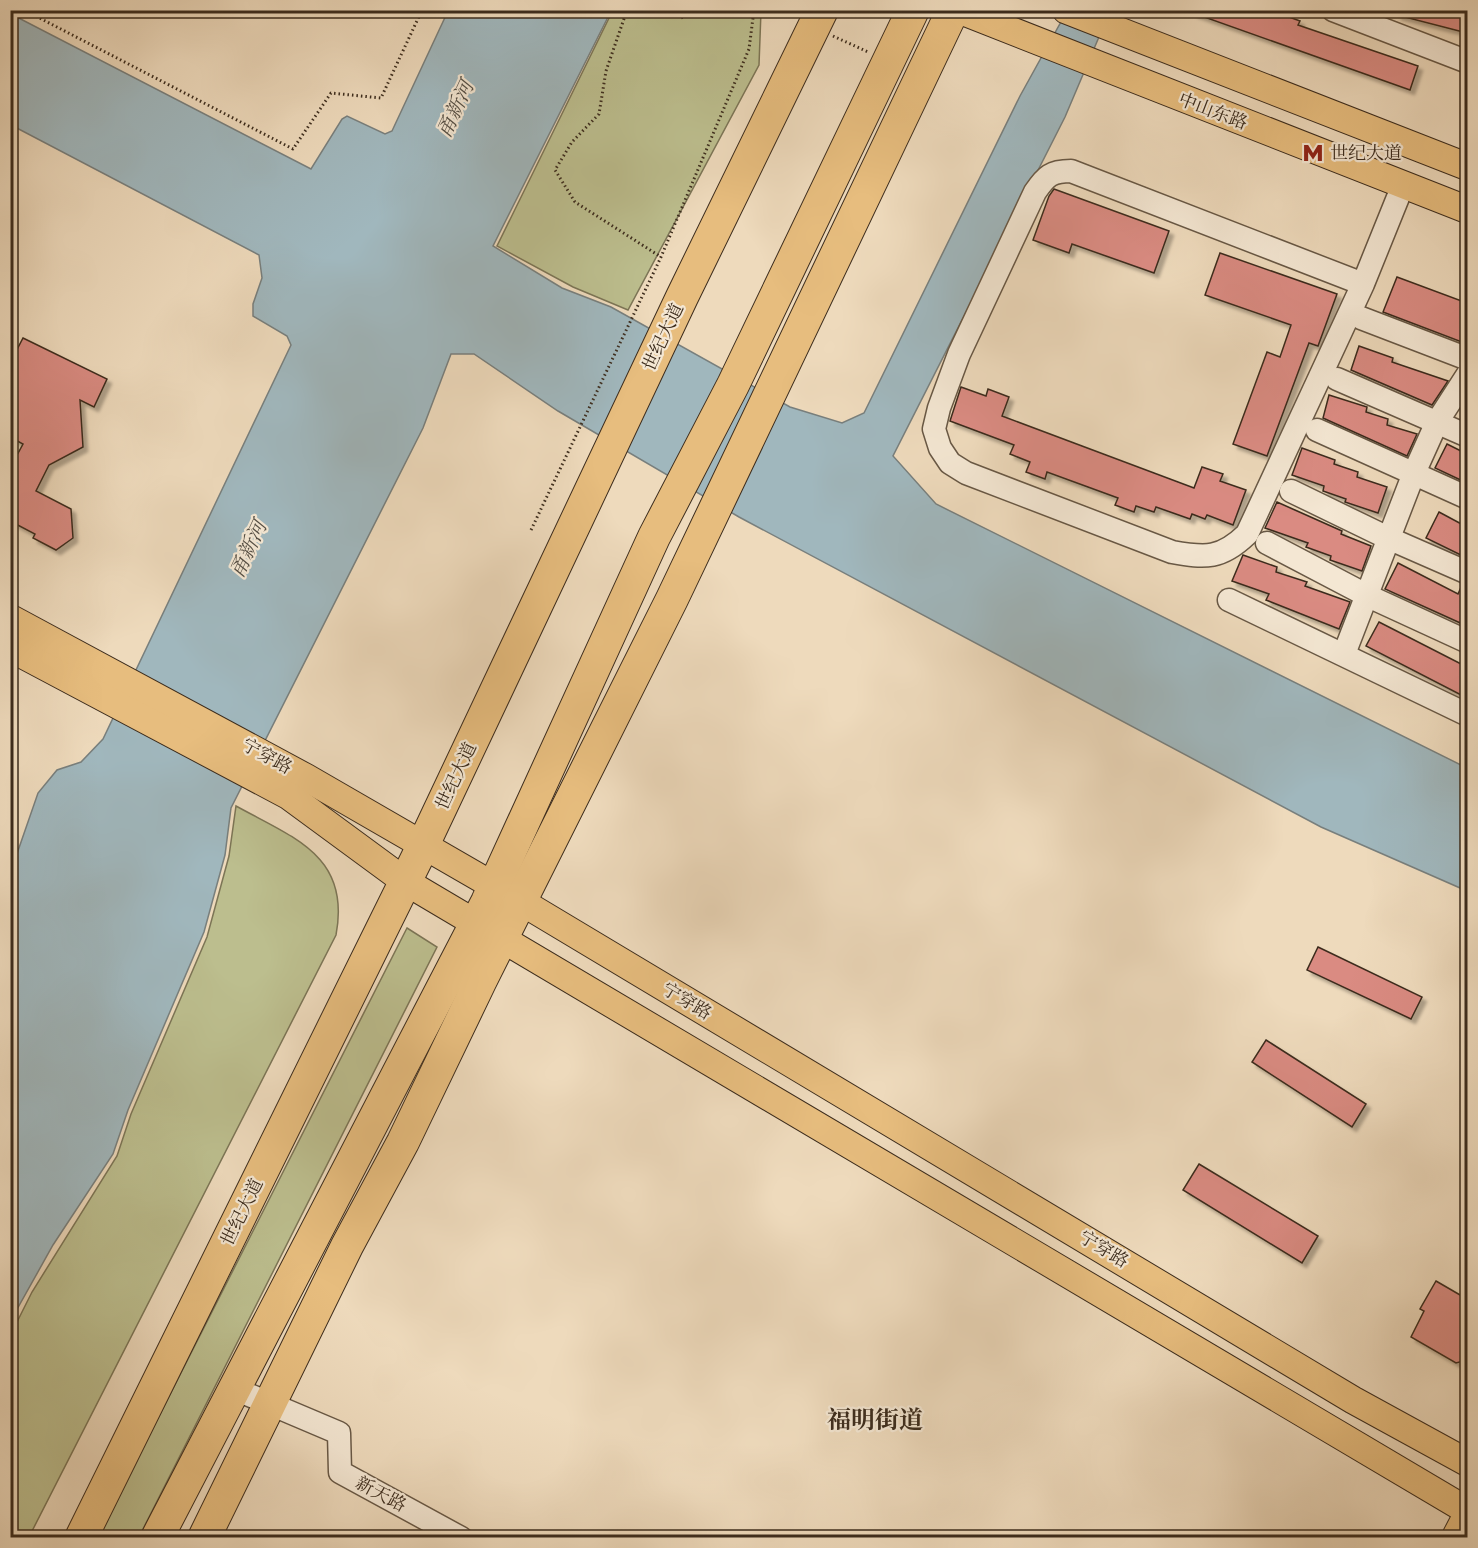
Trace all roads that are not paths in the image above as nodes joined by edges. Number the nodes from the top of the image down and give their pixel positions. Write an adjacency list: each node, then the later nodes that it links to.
1 (913, 10): 36 (highway)
2 (953, 10): 37 (highway)
3 (959, 10): 10 (main road, 中山东路)
4 (1066, 10): 9 (main road)
5 (1333, 10): 6 (street)
6 (1372, 18): 8 (street)
7 (818, 19): 34 (highway, 世纪大道)
8 (1467, 62)
9 (1467, 167)
10 (1403, 185): 11 (main road, 中山东路); 12 (street)
11 (1467, 210)
12 (1363, 284): 12 (street)
13 (1361, 318): 14 (street)
14 (1467, 359)
15 (1467, 374): 17 (street)
16 (1337, 379): 17 (street)
17 (1437, 422): 19 (street); 20 (street)
18 (1317, 430): 20 (street)
19 (1467, 436)
20 (1414, 473): 22 (street); 23 (street)
21 (1291, 491): 23 (street)
22 (1467, 498)
23 (1388, 538): 25 (street); 26 (street)
24 (1267, 543): 26 (street)
25 (1467, 573)
26 (1368, 596): 29 (street); 31 (street)
27 (1229, 600): 31 (street)
28 (10, 618): 33 (main road, 宁穿路)
29 (1467, 642)
30 (10, 648): 33 (main road, 宁穿路)
31 (1344, 654): 32 (street)
32 (1467, 715)
33 (298, 787): 34 (main road, 宁穿路); 35 (main road)
34 (423, 846): 35 (highway, 世纪大道); 36 (main road, 宁穿路)
35 (406, 882): 38 (main road); 43 (highway, 世纪大道)
36 (493, 886): 37 (main road, 宁穿路); 38 (highway)
37 (520, 901): 38 (highway); 41 (main road, 宁穿路)
38 (488, 932): 39 (highway); 40 (highway); 42 (main road)
39 (234, 1389): 40 (street, 新天路); 44 (highway)
40 (270, 1404): 45 (highway); 46 (street, 新天路)
41 (1467, 1464)
42 (1467, 1512): 47 (main road)
43 (81, 1538)
44 (157, 1538)
45 (204, 1538)
46 (461, 1538)
47 (1455, 1538)

